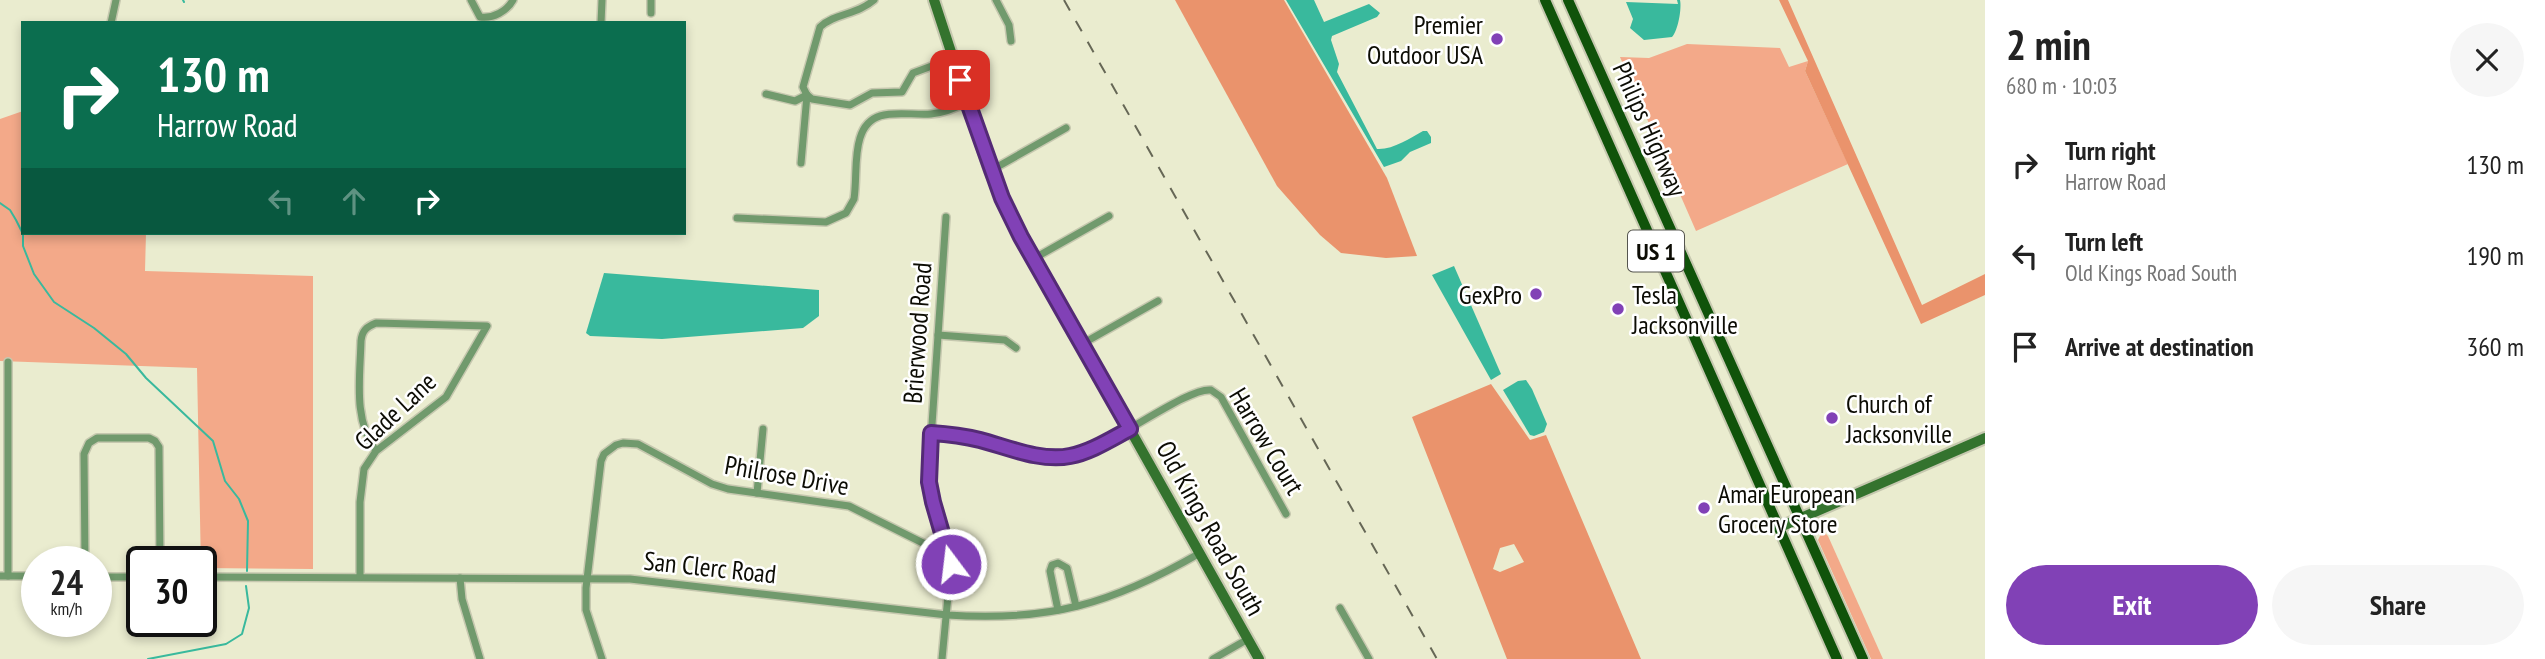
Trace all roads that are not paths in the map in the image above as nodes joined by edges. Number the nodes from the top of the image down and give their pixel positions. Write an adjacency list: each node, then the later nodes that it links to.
1 (116, 0): 12 (street)
2 (471, 0): 3 (street)
3 (513, 0)
4 (602, 0): 13 (street)
5 (651, 0): 11 (street)
6 (874, 0): 19 (street)
7 (934, 0): 15 (street, Old Kings Road South)
8 (996, 0): 14 (street)
9 (1545, 0): 17 (main road, Philips Highway / US 1)
10 (1568, 0): 16 (main road, Philips Highway / US 1)
11 (651, 13)
12 (111, 21)
13 (601, 21)
14 (1010, 41)
15 (953, 58): 19 (street); 20 (street, Old Kings Road South)
16 (1595, 62): 17 (main road); 28 (main road, Philips Highway / US 1)
17 (1576, 70): 27 (main road, Philips Highway / US 1)
18 (766, 94): 19 (street)
19 (807, 95): 22 (street)
20 (967, 102): 23 (street, Old Kings Road South); 26 (street)
21 (1066, 128): 23 (street)
22 (801, 163)
23 (990, 171): 29 (street, Old Kings Road South)
24 (1109, 216): 29 (street)
25 (947, 217): 31 (street, Brierwood Road)
26 (737, 218)
27 (1655, 248): 28 (main road); 43 (main road, Philips Highway / US 1)
28 (1680, 253): 42 (main road, Philips Highway / US 1)
29 (1034, 259): 32 (street, Old Kings Road South)
30 (1158, 301): 32 (street)
31 (938, 335): 33 (street); 37 (street, Brierwood Road)
32 (1082, 344): 36 (street, Old Kings Road South)
33 (1016, 348)
34 (8, 362): 48 (street)
35 (764, 429): 40 (street)
36 (1130, 429): 37 (street); 41 (street, Harrow Court); 46 (street, Old Kings Road South)
37 (931, 433): 47 (street, Brierwood Road)
38 (1985, 438): 42 (street)
39 (376, 451): 39 (street, Glade Lane); 50 (street, Glade Lane)
40 (757, 493): 47 (street, Philrose Drive); 52 (street, Philrose Drive)
41 (1286, 514)
42 (1801, 519): 43 (street); 65 (main road, Philips Highway / US 1)
43 (1778, 528): 64 (main road, Philips Highway / US 1)
44 (85, 546): 45 (street)
45 (160, 546)
46 (1200, 553): 53 (street, San Clerc Road); 57 (street, Old Kings Road South)
47 (950, 556): 56 (street, Brierwood Road)
48 (4, 576)
49 (217, 577): 50 (street, San Clerc Road)
50 (360, 577): 51 (street, San Clerc Road)
51 (460, 578): 52 (street, San Clerc Road); 58 (street)
52 (587, 578): 56 (street, San Clerc Road); 59 (street)
53 (1076, 606): 55 (street, San Clerc Road); 55 (street)
54 (1340, 608): 63 (street)
55 (1058, 610): 56 (street, San Clerc Road)
56 (947, 615): 60 (street, Brierwood Road)
57 (1248, 639): 61 (street); 62 (street, Old Kings Road South)
58 (480, 659)
59 (601, 659)
60 (942, 659)
61 (1213, 659)
62 (1259, 659)
63 (1369, 659)
64 (1837, 659)
65 (1863, 659)

